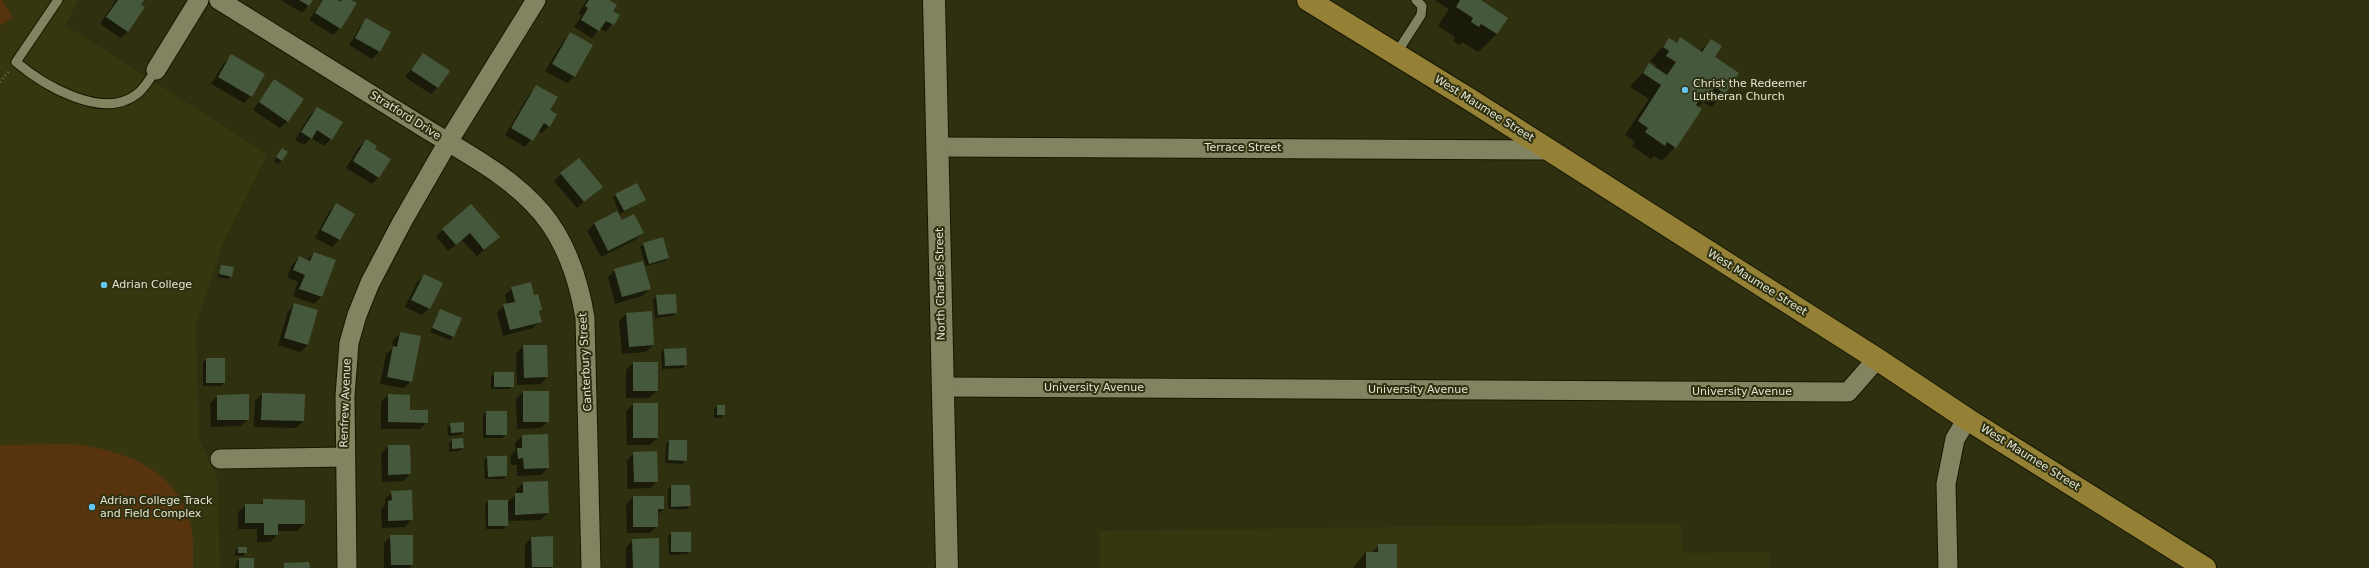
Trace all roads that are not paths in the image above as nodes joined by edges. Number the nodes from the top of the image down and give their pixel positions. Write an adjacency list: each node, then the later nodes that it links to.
1 (58, 0): 9 (lane)
2 (199, 0): 9 (street)
3 (219, 0): 10 (street, Stratford Drive)
4 (536, 0): 10 (street, Stratford Drive)
5 (934, 0): 11 (street, North Charles Street)
6 (1308, 0): 8 (main road, West Maumee Street)
7 (1416, 0): 8 (lane)
8 (1396, 54): 12 (main road, West Maumee Street)
9 (156, 70)
10 (448, 142): 16 (street, Renfrew Avenue); 20 (street, Canterbury Street)
11 (937, 147): 12 (street, Terrace Street); 14 (street, North Charles Street)
12 (1549, 150): 13 (main road, West Maumee Street)
13 (1877, 359): 14 (street, University Avenue); 15 (main road, West Maumee Street)
14 (943, 387): 21 (street, North Charles Street)
15 (1967, 419): 18 (main road, West Maumee Street); 22 (street)
16 (344, 457): 17 (street); 19 (street, Renfrew Avenue)
17 (220, 459)
18 (2196, 565)
19 (347, 568)
20 (591, 568)
21 (947, 568)
22 (1948, 568)

